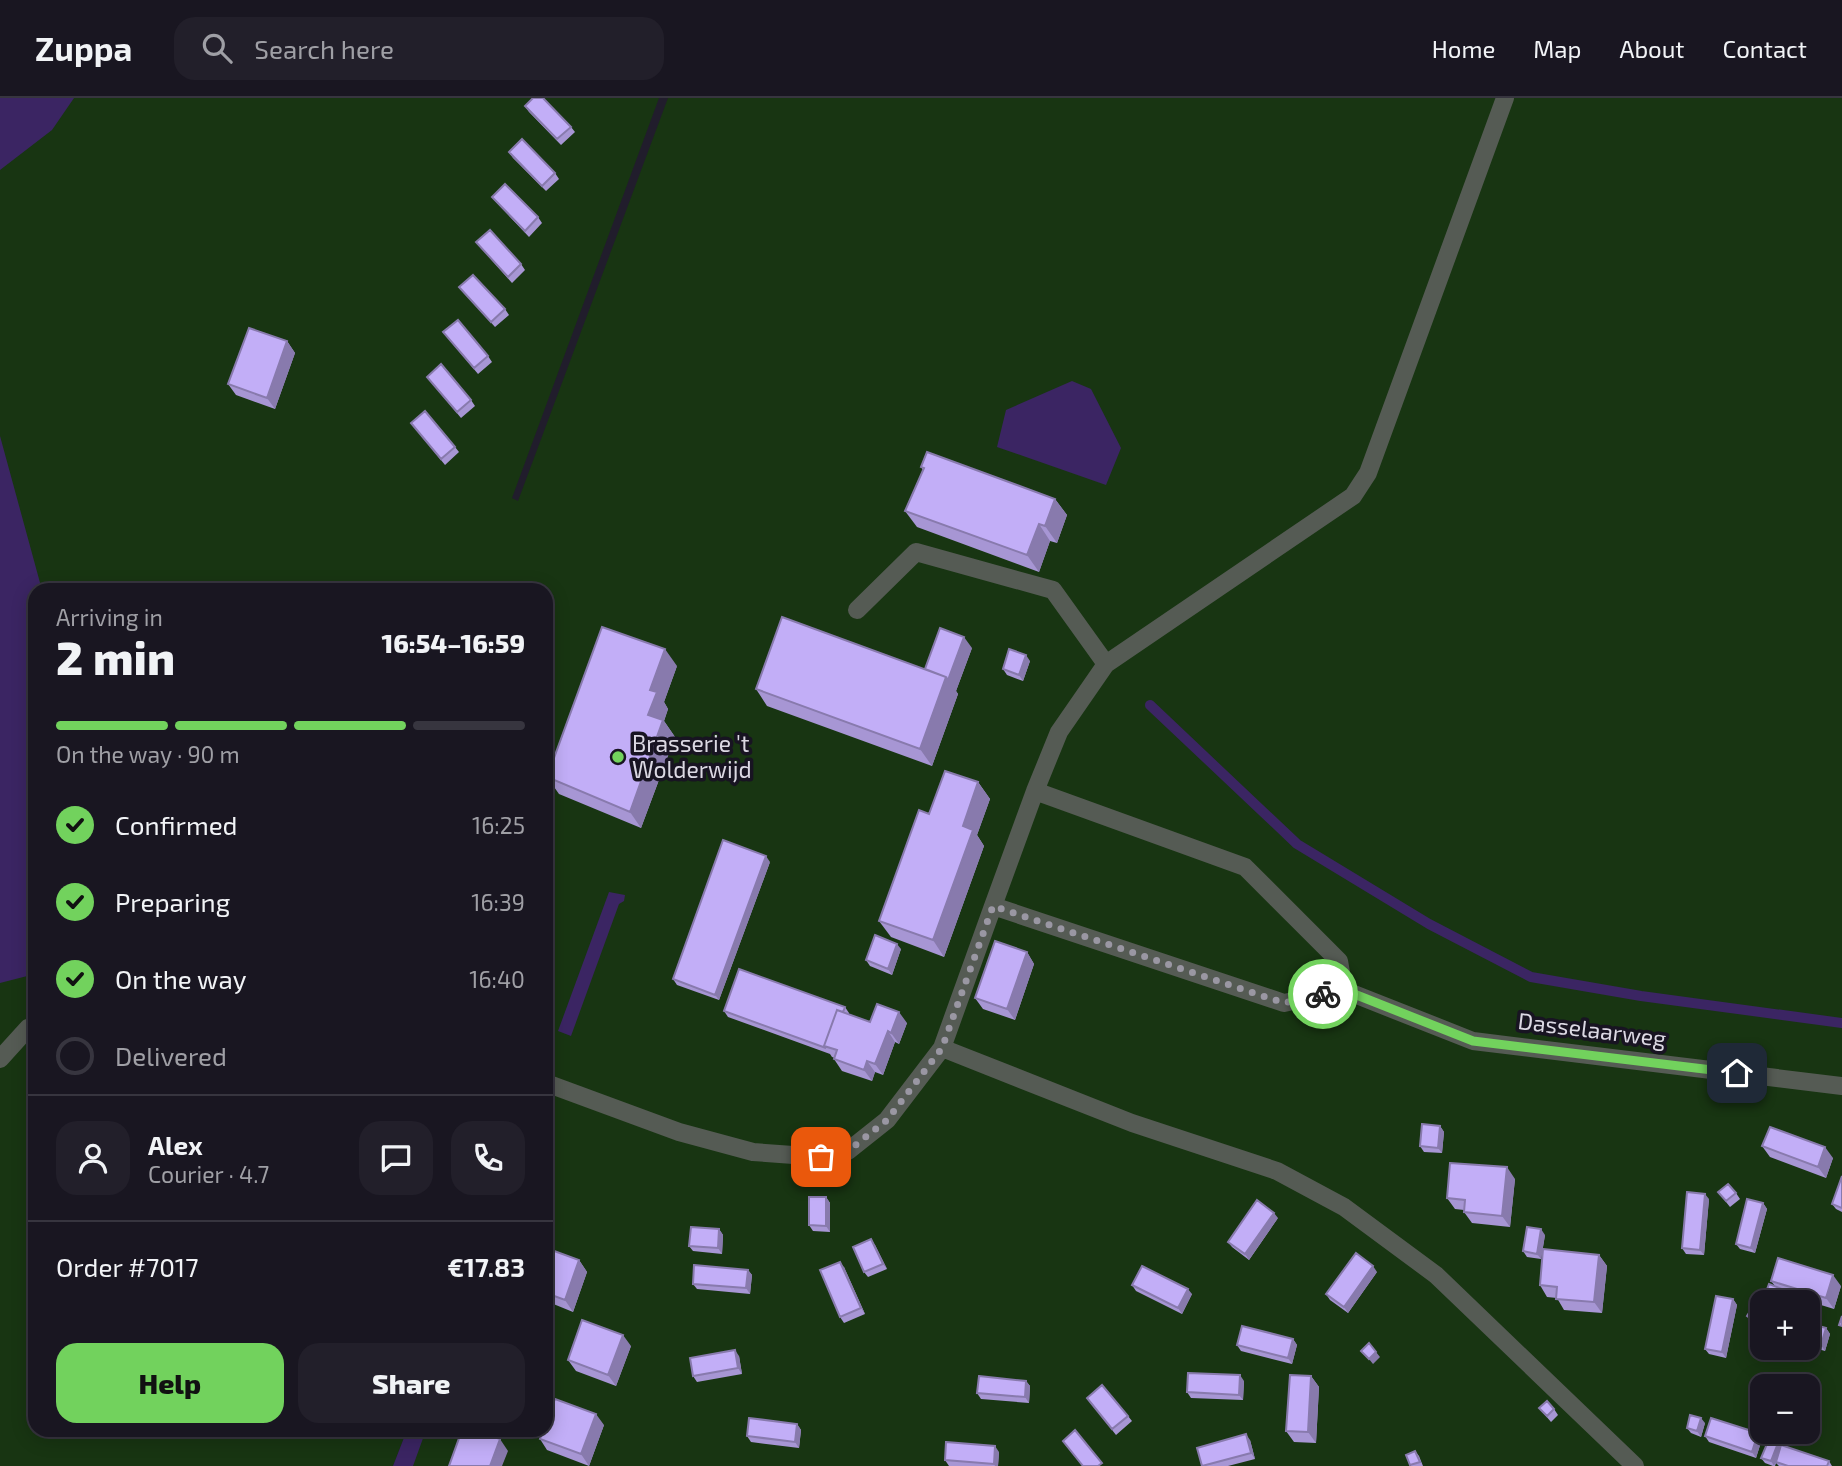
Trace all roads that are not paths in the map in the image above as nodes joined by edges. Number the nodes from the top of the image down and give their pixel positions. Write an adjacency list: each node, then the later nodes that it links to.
1 (1505, 98): 3 (street)
2 (856, 610): 3 (street)
3 (1106, 664): 4 (street)
4 (1035, 791): 5 (street); 6 (street)
5 (993, 906): 6 (street); 8 (street)
6 (1344, 990): 11 (street, Dasselaarweg)
7 (28, 1028): 9 (street)
8 (942, 1048): 10 (street); 12 (street)
9 (0, 1059)
10 (553, 1086)
11 (1842, 1086)
12 (1635, 1466)

